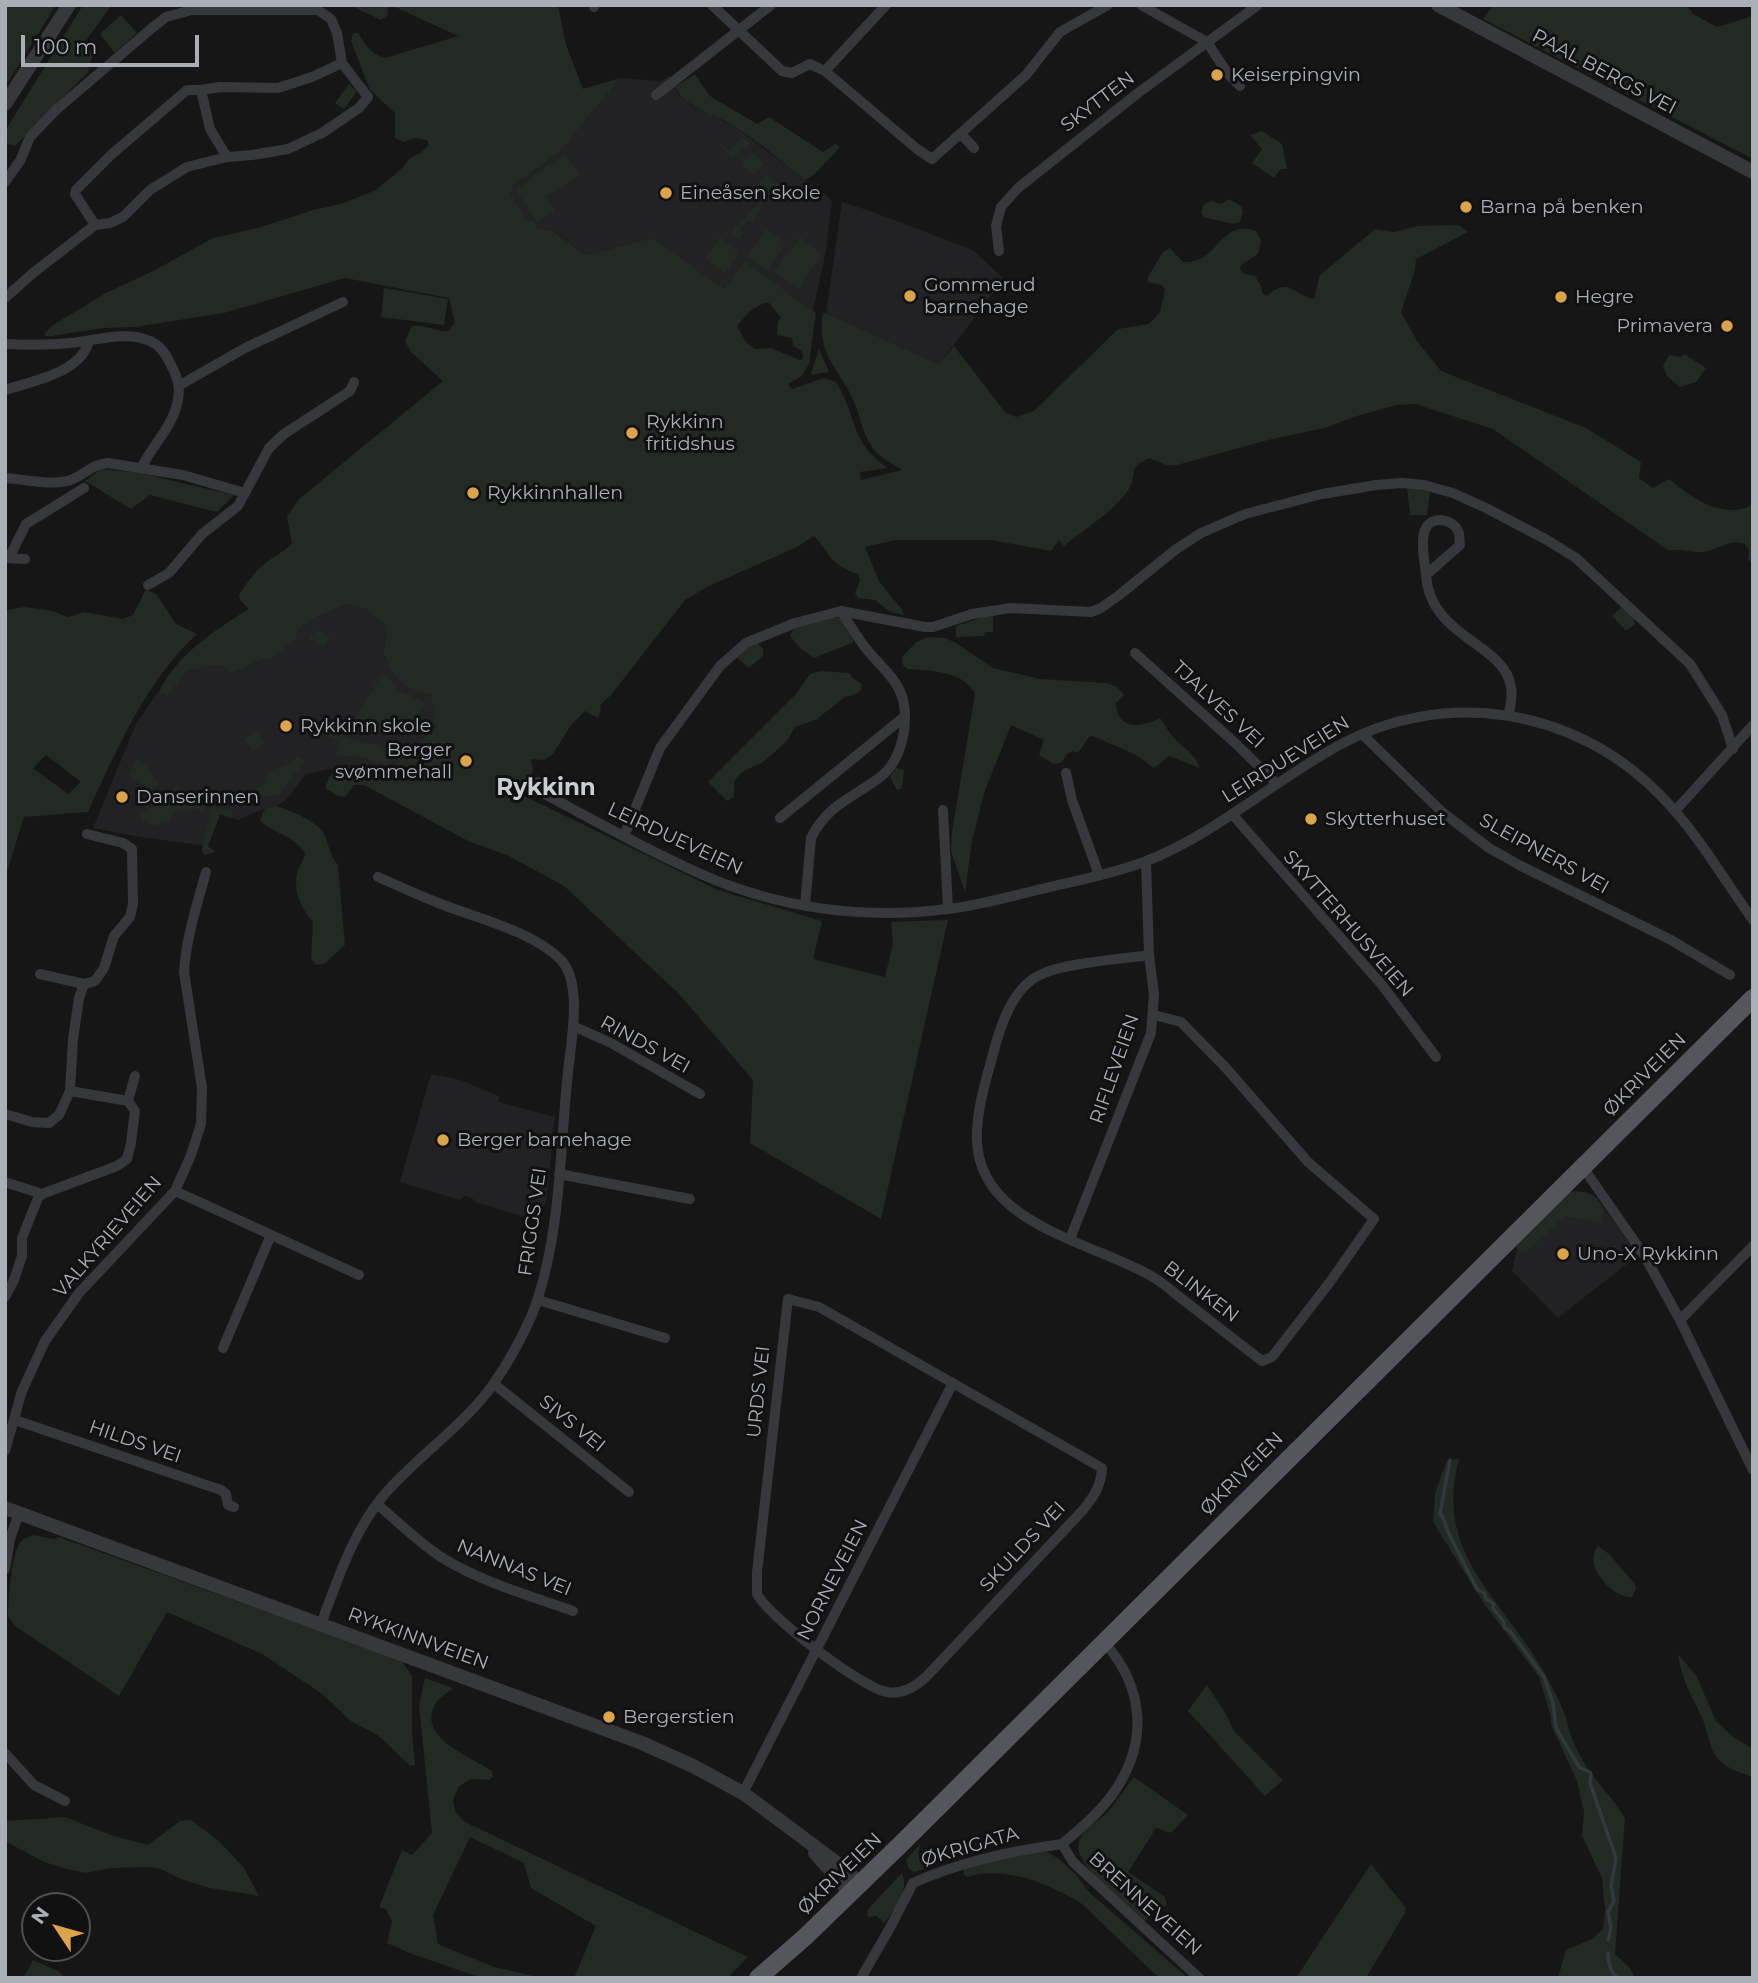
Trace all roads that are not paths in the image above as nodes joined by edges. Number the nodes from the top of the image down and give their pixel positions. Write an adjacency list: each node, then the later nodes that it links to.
1 (69, 5): 16 (street)
2 (712, 5): 9 (street)
3 (771, 5): 9 (street)
4 (886, 5): 12 (street)
5 (1108, 5): 17 (street)
6 (1141, 5): 10 (street)
7 (1258, 5): 10 (street, SKYTTEN)
8 (1438, 5): 20 (street, PAAL BERGS VEI)
9 (740, 29): 12 (street); 15 (street)
10 (1207, 42): 13 (street); 23 (street, SKYTTEN)
11 (342, 64): 14 (street); 19 (street); 21 (street)
12 (825, 71): 17 (street)
13 (1240, 86)
14 (201, 90): 19 (street); 22 (street)
15 (656, 95)
16 (5, 104)
17 (961, 134): 18 (street)
18 (974, 148)
19 (227, 157): 22 (street)
20 (1753, 172)
21 (5, 182)
22 (95, 225): 24 (street)
23 (999, 251)
24 (5, 298)
25 (343, 302): 29 (street)
26 (89, 341): 27 (street); 29 (street); 30 (street)
27 (5, 344)
28 (354, 382): 35 (street)
29 (180, 385): 31 (street)
30 (5, 390)
31 (142, 467): 33 (street); 35 (street)
32 (5, 478): 33 (street)
33 (61, 482): 36 (street)
34 (84, 488): 36 (street)
35 (245, 493): 40 (street)
36 (55, 504): 37 (street)
37 (7, 558): 38 (street)
38 (25, 559)
39 (1426, 575): 39 (street); 43 (street)
40 (148, 585)
41 (841, 611): 44 (street); 47 (street); 56 (street)
42 (1135, 653): 50 (street, TJALVES VEI)
43 (1509, 714): 46 (street, LEIRDUEVEIEN); 52 (street, LEIRDUEVEIEN)
44 (904, 717): 54 (street); 61 (street)
45 (1753, 725): 47 (street)
46 (1362, 734): 50 (street, LEIRDUEVEIEN); 66 (street, SLEIPNERS VEI)
47 (1733, 748): 52 (street)
48 (1066, 773): 59 (street)
49 (538, 782): 56 (street, LEIRDUEVEIEN)
50 (1277, 784): 53 (street, LEIRDUEVEIEN)
51 (943, 810): 62 (street)
52 (1675, 811): 63 (street, LEIRDUEVEIEN)
53 (1232, 814): 57 (street, LEIRDUEVEIEN); 71 (street, SKYTTERHUSVEIEN)
54 (780, 818)
55 (87, 834): 67 (street)
56 (624, 836): 61 (street, LEIRDUEVEIEN)
57 (1146, 861): 59 (street, LEIRDUEVEIEN); 64 (street, RIFLEVEIEN)
58 (206, 873): 80 (street, VALKYRIEVEIEN)
59 (1099, 875): 62 (street, LEIRDUEVEIEN)
60 (378, 877): 70 (street, FRIGGS VEI)
61 (805, 906): 62 (street, LEIRDUEVEIEN)
62 (948, 909)
63 (1753, 920)
64 (1149, 955): 69 (street, RIFLEVEIEN); 84 (street, BLINKEN)
65 (40, 974): 67 (street)
66 (1730, 975)
67 (84, 984): 73 (street)
68 (1753, 998): 77 (main road, ØKRIVEIEN)
69 (1154, 1015): 84 (street, RIFLEVEIEN); 84 (street, BLINKEN)
70 (573, 1026): 74 (street, RINDS VEI); 78 (street, FRIGGS VEI)
71 (1436, 1056)
72 (135, 1076): 75 (street)
73 (71, 1091): 75 (street); 76 (street)
74 (700, 1094)
75 (128, 1101): 81 (street)
76 (5, 1114)
77 (1583, 1166): 89 (street); 104 (main road, ØKRIVEIEN)
78 (559, 1174): 82 (street); 88 (street, FRIGGS VEI)
79 (5, 1182): 81 (street)
80 (175, 1191): 83 (street); 94 (street, VALKYRIEVEIEN)
81 (42, 1194): 87 (street)
82 (691, 1199)
83 (271, 1235): 86 (street); 91 (street)
84 (1070, 1239)
85 (1753, 1246): 89 (street)
86 (359, 1275)
87 (5, 1297)
88 (538, 1300): 90 (street); 93 (street, FRIGGS VEI)
89 (1680, 1320): 96 (street)
90 (665, 1338)
91 (223, 1348)
92 (953, 1383): 105 (street, NORNEVEIEN); 105 (street, URDS VEI); 105 (street, SKULDS VEI)
93 (494, 1384): 97 (street, SIVS VEI); 98 (street, FRIGGS VEI)
94 (15, 1420): 95 (street, VALKYRIEVEIEN); 99 (street, HILDS VEI)
95 (5, 1451)
96 (1753, 1470)
97 (629, 1492)
98 (377, 1504): 102 (street, NANNAS VEI); 103 (street, FRIGGS VEI)
99 (234, 1507)
100 (12, 1511): 101 (street); 103 (street, RYKKINNVEIEN)
101 (5, 1569)
102 (573, 1611)
103 (321, 1624): 107 (street, RYKKINNVEIEN)
104 (1104, 1642): 109 (street, BRENNEVEIEN); 110 (main road, ØKRIVEIEN)
105 (816, 1650): 107 (street, NORNEVEIEN)
106 (5, 1753): 108 (street)
107 (743, 1793): 110 (street, RYKKINNVEIEN)
108 (65, 1801)
109 (1062, 1844): 112 (street, ØKRIGATA); 113 (street, BRENNEVEIEN)
110 (855, 1888): 111 (main road, ØKRIVEIEN)
111 (758, 1978)
112 (861, 1978)
113 (1199, 1978)

